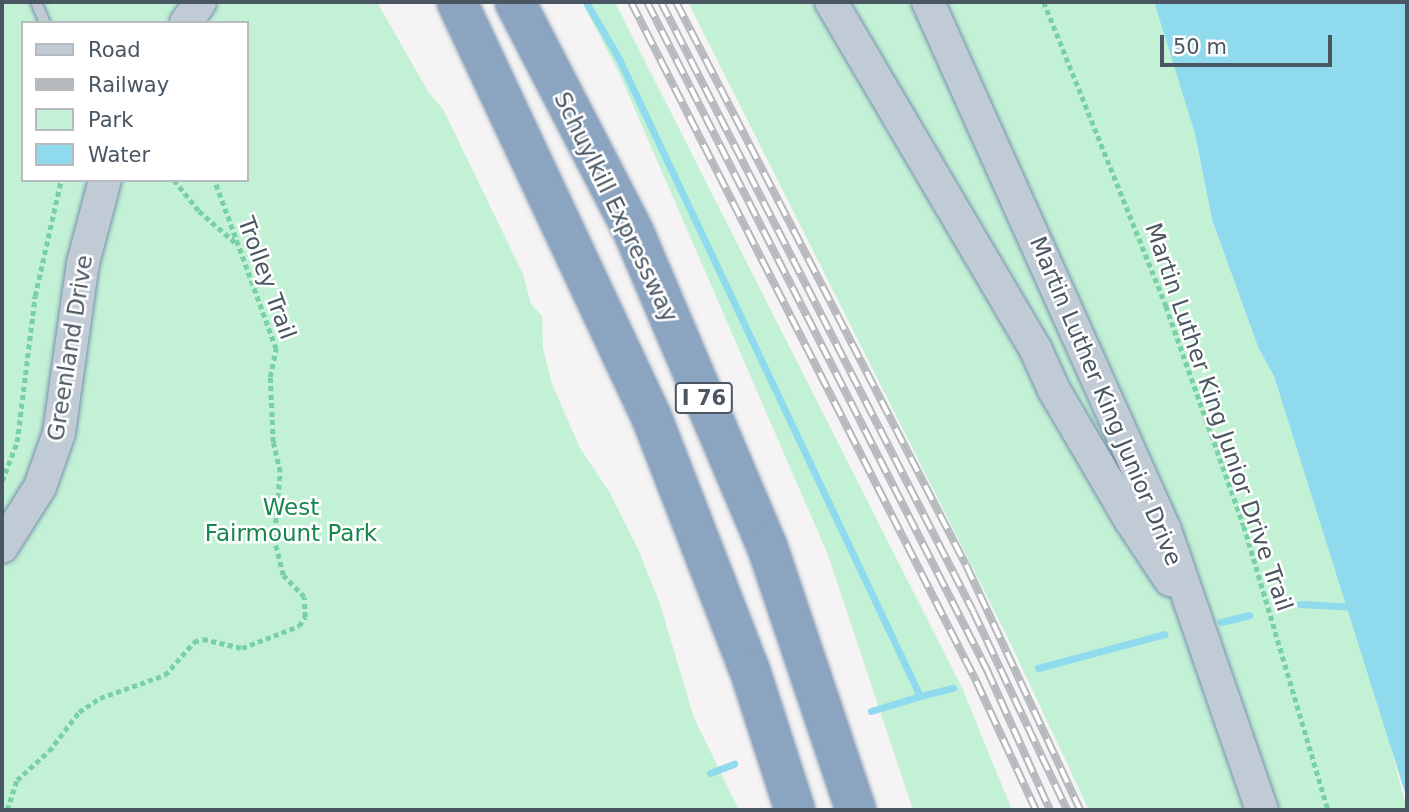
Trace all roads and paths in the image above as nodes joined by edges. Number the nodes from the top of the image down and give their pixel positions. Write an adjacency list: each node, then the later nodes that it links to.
1 (36, 2): 8 (lane)
2 (200, 2): 9 (main road)
3 (457, 2): 21 (highway, I 76)
4 (515, 2): 22 (highway, Schuylkill Expressway / I 76)
5 (831, 2): 15 (main road)
6 (928, 2): 16 (main road, Martin Luther King Junior Drive)
7 (1044, 2): 24 (path, Martin Luther King Junior Drive Trail)
8 (44, 21)
9 (187, 21)
10 (61, 182): 17 (path)
11 (104, 182): 18 (main road, Greenland Drive)
12 (176, 182): 14 (path)
13 (215, 182): 14 (path, Trolley Trail)
14 (238, 245): 20 (path, Trolley Trail)
15 (1035, 348): 16 (main road); 19 (main road)
16 (1118, 421): 19 (main road, Martin Luther King Junior Drive)
17 (2, 481)
18 (2, 547)
19 (1199, 622): 23 (main road, Martin Luther King Junior Drive)
20 (6, 810)
21 (795, 810)
22 (856, 810)
23 (1262, 810)
24 (1328, 810)

